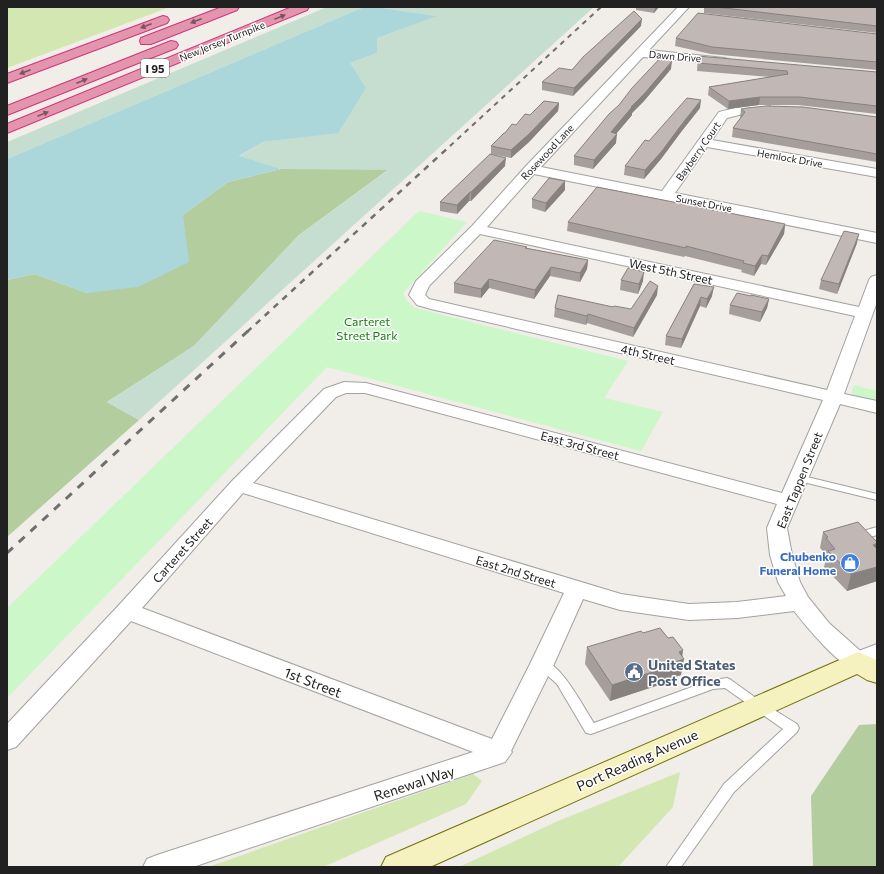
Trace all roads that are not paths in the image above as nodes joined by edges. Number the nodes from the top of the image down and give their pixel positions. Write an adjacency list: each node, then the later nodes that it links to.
1 (233, 7): 6 (highway, I 95, one-way to 6)
2 (303, 7): 12 (highway, New Jersey Turnpike / I 95, one-way to 2)
3 (685, 12): 7 (street, Rosewood Lane)
4 (175, 15): 9 (highway, one-way to 9)
5 (244, 16): 11 (highway, New Jersey Turnpike / I 95, one-way to 5)
6 (132, 46)
7 (640, 53): 8 (street, Dawn Drive); 14 (street, Rosewood Lane)
8 (732, 62)
9 (7, 79)
10 (779, 109): 13 (street, Bayberry Court)
11 (7, 111)
12 (7, 129)
13 (704, 142): 15 (street, Hemlock Drive); 16 (street, Bayberry Court)
14 (531, 169): 16 (street, Sunset Drive); 17 (street, Rosewood Lane)
15 (877, 173)
16 (666, 196): 18 (street, Sunset Drive)
17 (477, 229): 20 (street, Rosewood Lane); 21 (street, West 5th Street)
18 (877, 238)
19 (877, 280): 21 (street, East Tappen Street)
20 (421, 299): 23 (street, 4th Street)
21 (865, 313): 23 (street, East Tappen Street)
22 (371, 389): 26 (street, Carteret Street); 28 (street, East 3rd Street)
23 (834, 396): 24 (street, 4th Street); 25 (street, East Tappen Street)
24 (877, 407)
25 (799, 478): 27 (lane); 28 (street, East Tappen Street)
26 (239, 485): 29 (street, East 2nd Street); 31 (street, Carteret Street)
27 (877, 498)
28 (789, 501): 30 (street, East Tappen Street)
29 (576, 590): 30 (street, East 2nd Street); 33 (street)
30 (800, 602): 32 (street, East Tappen Street)
31 (127, 611): 35 (street, Carteret Street); 36 (street, 1st Street)
32 (871, 663): 34 (main road, Port Reading Avenue)
33 (542, 664): 34 (lane); 36 (street)
34 (758, 706): 38 (main road, Port Reading Avenue); 39 (lane)
35 (7, 740)
36 (499, 752): 37 (street, Renewal Way)
37 (157, 867)
38 (397, 867)
39 (673, 867)

